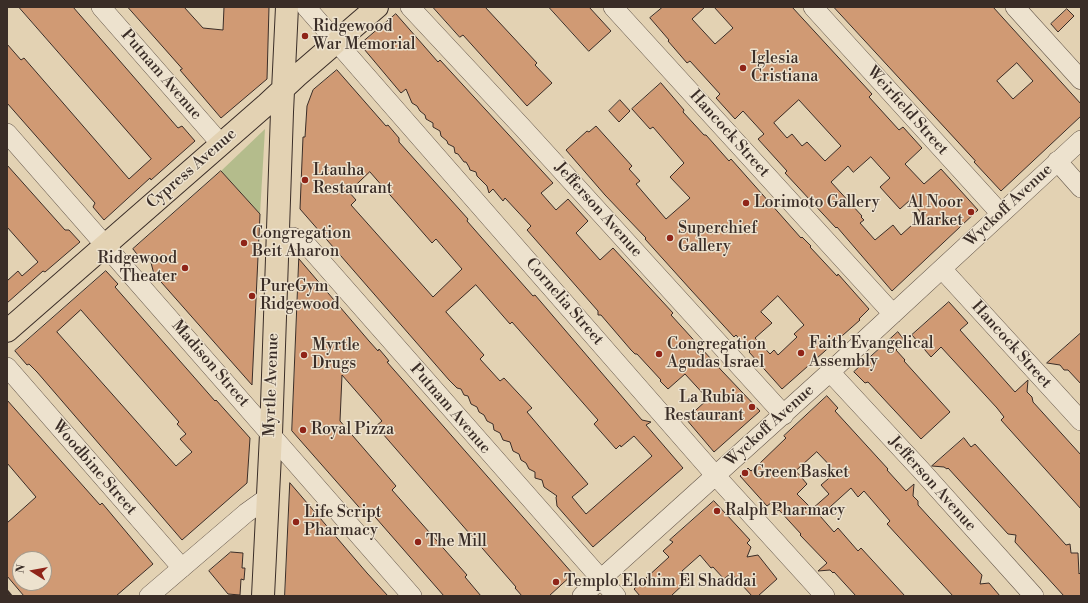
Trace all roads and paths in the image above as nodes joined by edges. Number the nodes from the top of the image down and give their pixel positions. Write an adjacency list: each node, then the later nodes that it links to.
1 (101, 7): 14 (street, Putnam Avenue)
2 (287, 7): 11 (main road, Myrtle Avenue)
3 (306, 7): 9 (street, Cornelia Street)
4 (377, 7): 9 (main road, Cypress Avenue)
5 (410, 7): 25 (street, Jefferson Avenue)
6 (613, 7): 21 (street, Hancock Street)
7 (813, 7): 17 (street, Weirfield Street)
8 (1015, 7): 10 (street)
9 (337, 42): 11 (main road, Cypress Avenue); 28 (street, Cornelia Street)
10 (1081, 80)
11 (283, 89): 14 (main road, Cypress Avenue); 18 (main road, Myrtle Avenue)
12 (7, 133): 19 (street, Madison Street)
13 (1081, 140): 15 (street, Wyckoff Avenue)
14 (221, 144): 19 (main road, Cypress Avenue)
15 (1057, 161): 16 (street); 17 (street, Wyckoff Avenue)
16 (1081, 188)
17 (1001, 214): 20 (street, Wyckoff Avenue)
18 (277, 238): 27 (main road, Myrtle Avenue); 31 (street, Putnam Avenue)
19 (105, 245): 22 (main road, Cypress Avenue); 27 (street, Madison Street)
20 (942, 269): 21 (street, Wyckoff Avenue); 26 (street, Hancock Street)
21 (893, 314): 24 (street, Wyckoff Avenue)
22 (7, 331)
23 (7, 367): 30 (street, Woodbine Street)
24 (830, 372): 25 (street, Wyckoff Avenue); 38 (street, Jefferson Avenue)
25 (784, 415): 28 (street, Wyckoff Avenue)
26 (1081, 421)
27 (271, 434): 29 (main road, Myrtle Avenue); 34 (street, Madison Street)
28 (715, 475): 31 (street, Wyckoff Avenue); 37 (street, Cornelia Street)
29 (268, 498): 30 (street); 33 (main road, Myrtle Avenue)
30 (182, 568): 32 (street)
31 (600, 579): 35 (street, Wyckoff Avenue); 36 (street, Putnam Avenue)
32 (149, 596)
33 (263, 596)
34 (412, 596)
35 (582, 596)
36 (616, 596)
37 (825, 596)
38 (1034, 596)

